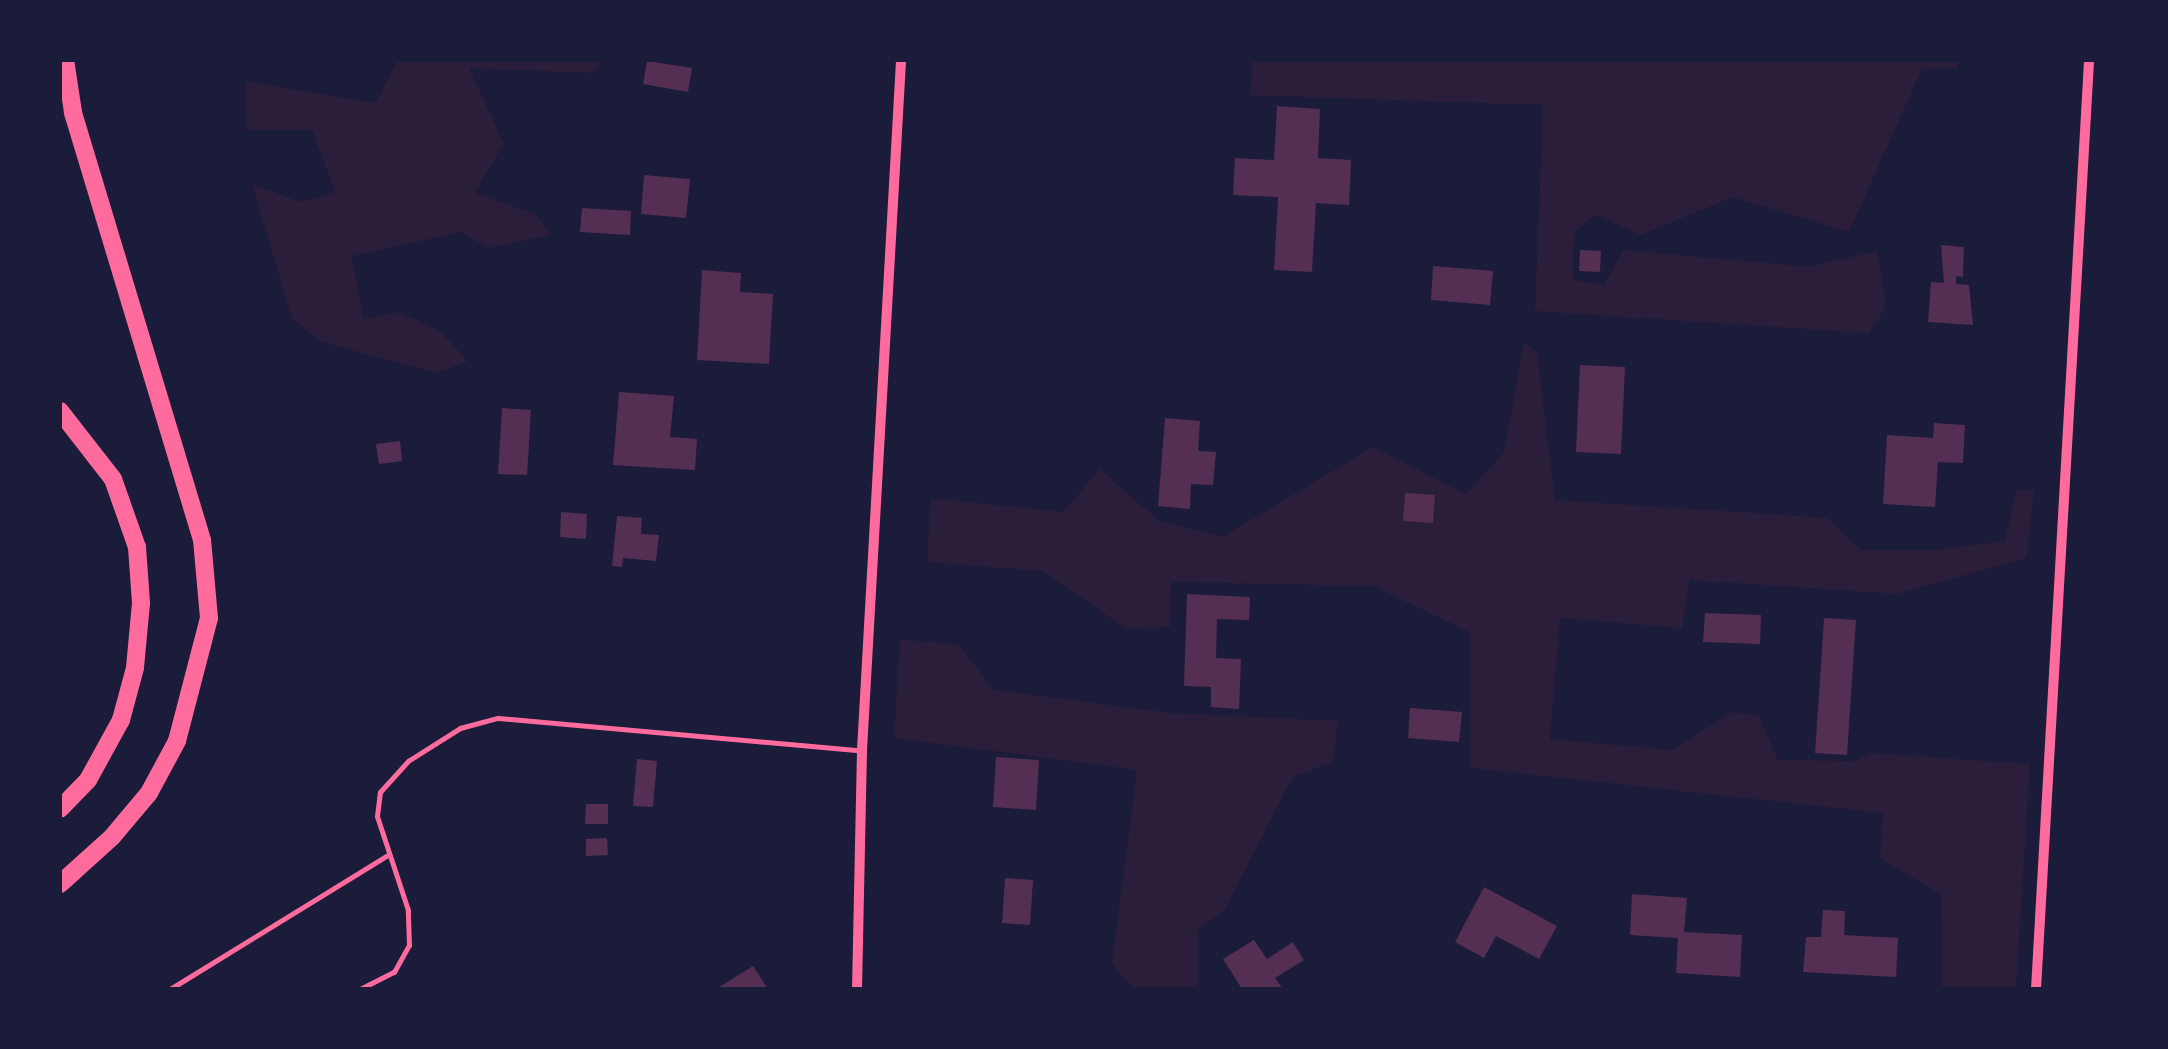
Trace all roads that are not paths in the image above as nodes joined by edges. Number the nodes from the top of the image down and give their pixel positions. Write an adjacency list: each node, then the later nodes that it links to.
1 (65, 60): 8 (highway)
2 (901, 60): 5 (street)
3 (2088, 60): 12 (street)
4 (60, 411): 6 (highway)
5 (862, 750): 7 (lane); 11 (street)
6 (60, 809)
7 (386, 856): 9 (lane); 10 (lane)
8 (60, 884)
9 (170, 989)
10 (360, 989)
11 (858, 989)
12 (2036, 989)

